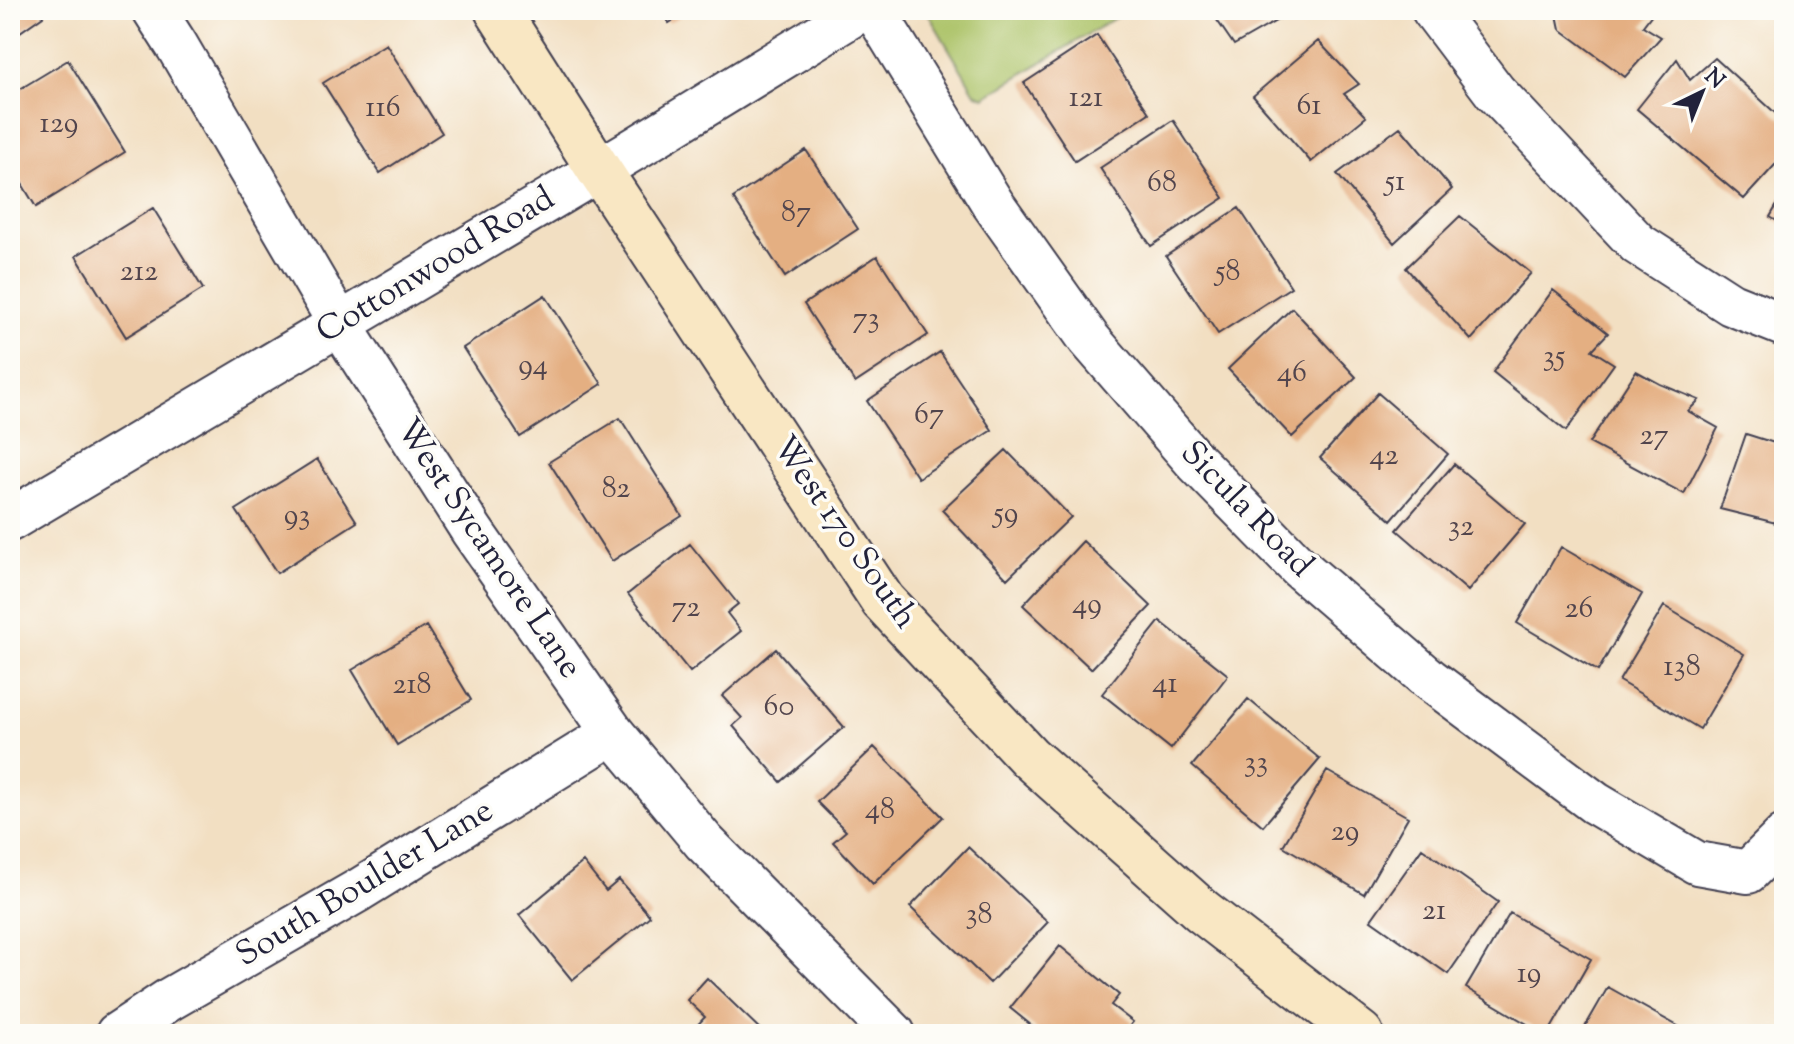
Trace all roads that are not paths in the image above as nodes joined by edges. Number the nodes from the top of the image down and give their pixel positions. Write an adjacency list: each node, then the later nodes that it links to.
1 (154, 10): 7 (street, West Sycamore Lane)
2 (497, 10): 6 (street, West 170 South)
3 (861, 10): 6 (street, Cottonwood Road)
4 (874, 10): 11 (street, Sicula Road)
5 (1433, 10): 8 (street)
6 (599, 170): 7 (street, Cottonwood Road); 14 (street, West 170 South)
7 (339, 323): 9 (street, Cottonwood Road); 10 (street, West Sycamore Lane)
8 (1784, 325)
9 (10, 520)
10 (613, 733): 12 (street, South Boulder Lane); 13 (street, West Sycamore Lane)
11 (1784, 836)
12 (117, 1034)
13 (894, 1034)
14 (1361, 1034)

